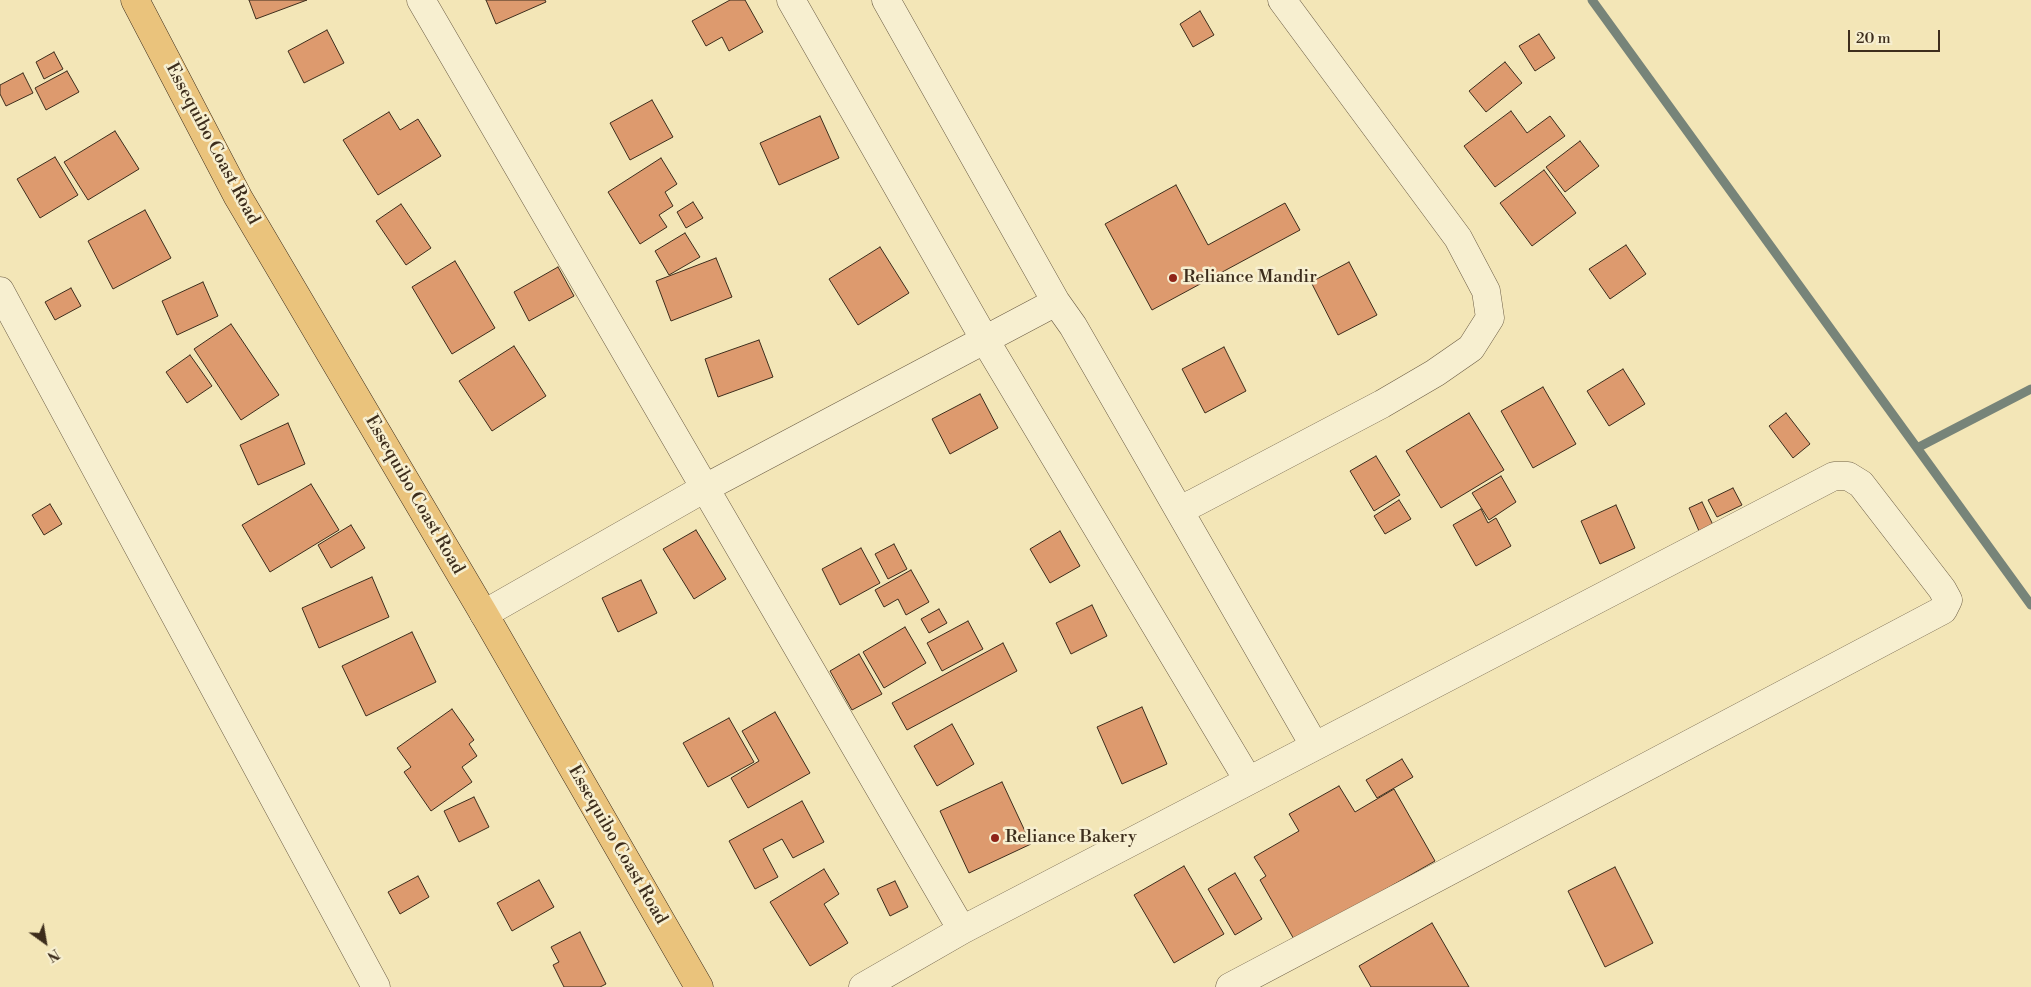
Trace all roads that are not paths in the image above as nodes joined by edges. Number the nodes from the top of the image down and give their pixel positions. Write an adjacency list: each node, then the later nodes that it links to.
1 (134, 0): 11 (main road, Essequibo Coast Road)
2 (421, 0): 9 (street)
3 (791, 0): 8 (street)
4 (886, 0): 7 (street)
5 (1282, 0): 10 (street)
6 (0, 291): 15 (street)
7 (1056, 302): 8 (street); 10 (street)
8 (985, 340): 9 (street); 13 (street)
9 (704, 488): 11 (street); 14 (street)
10 (1179, 510): 12 (street)
11 (484, 614): 16 (main road, Essequibo Coast Road)
12 (1314, 745): 13 (street); 18 (street)
13 (1248, 780): 14 (street)
14 (962, 930): 17 (street)
15 (376, 987)
16 (699, 987)
17 (864, 987)
18 (1230, 987)

